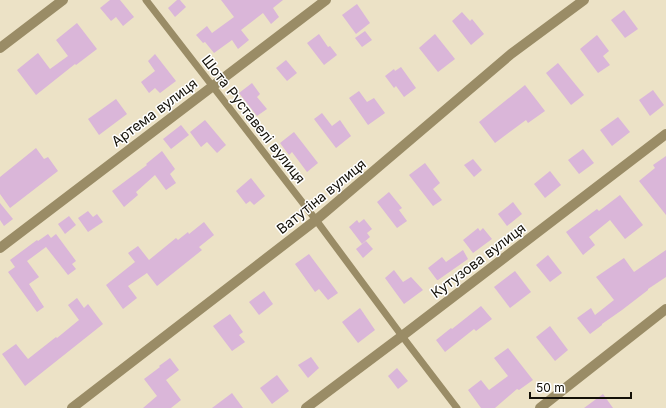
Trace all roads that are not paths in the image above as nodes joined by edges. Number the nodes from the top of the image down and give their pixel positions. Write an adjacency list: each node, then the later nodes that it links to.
1 (63, 0): 5 (street)
2 (146, 0): 6 (lane, Шота Руставелі вулиця)
3 (326, 0): 6 (street, Артема вулиця)
4 (584, 0): 8 (street, Ватутіна вулиця)
5 (0, 48)
6 (212, 86): 8 (lane, Шота Руставелі вулиця); 9 (street, Артема вулиця)
7 (666, 134): 11 (street, Кутузова вулиця)
8 (316, 220): 11 (lane, Шота Руставелі вулиця); 12 (street, Ватутіна вулиця)
9 (0, 248)
10 (666, 309): 15 (street)
11 (402, 336): 13 (street, Кутузова вулиця); 14 (lane, Шота Руставелі вулиця)
12 (72, 408)
13 (306, 408)
14 (457, 408)
15 (540, 408)

